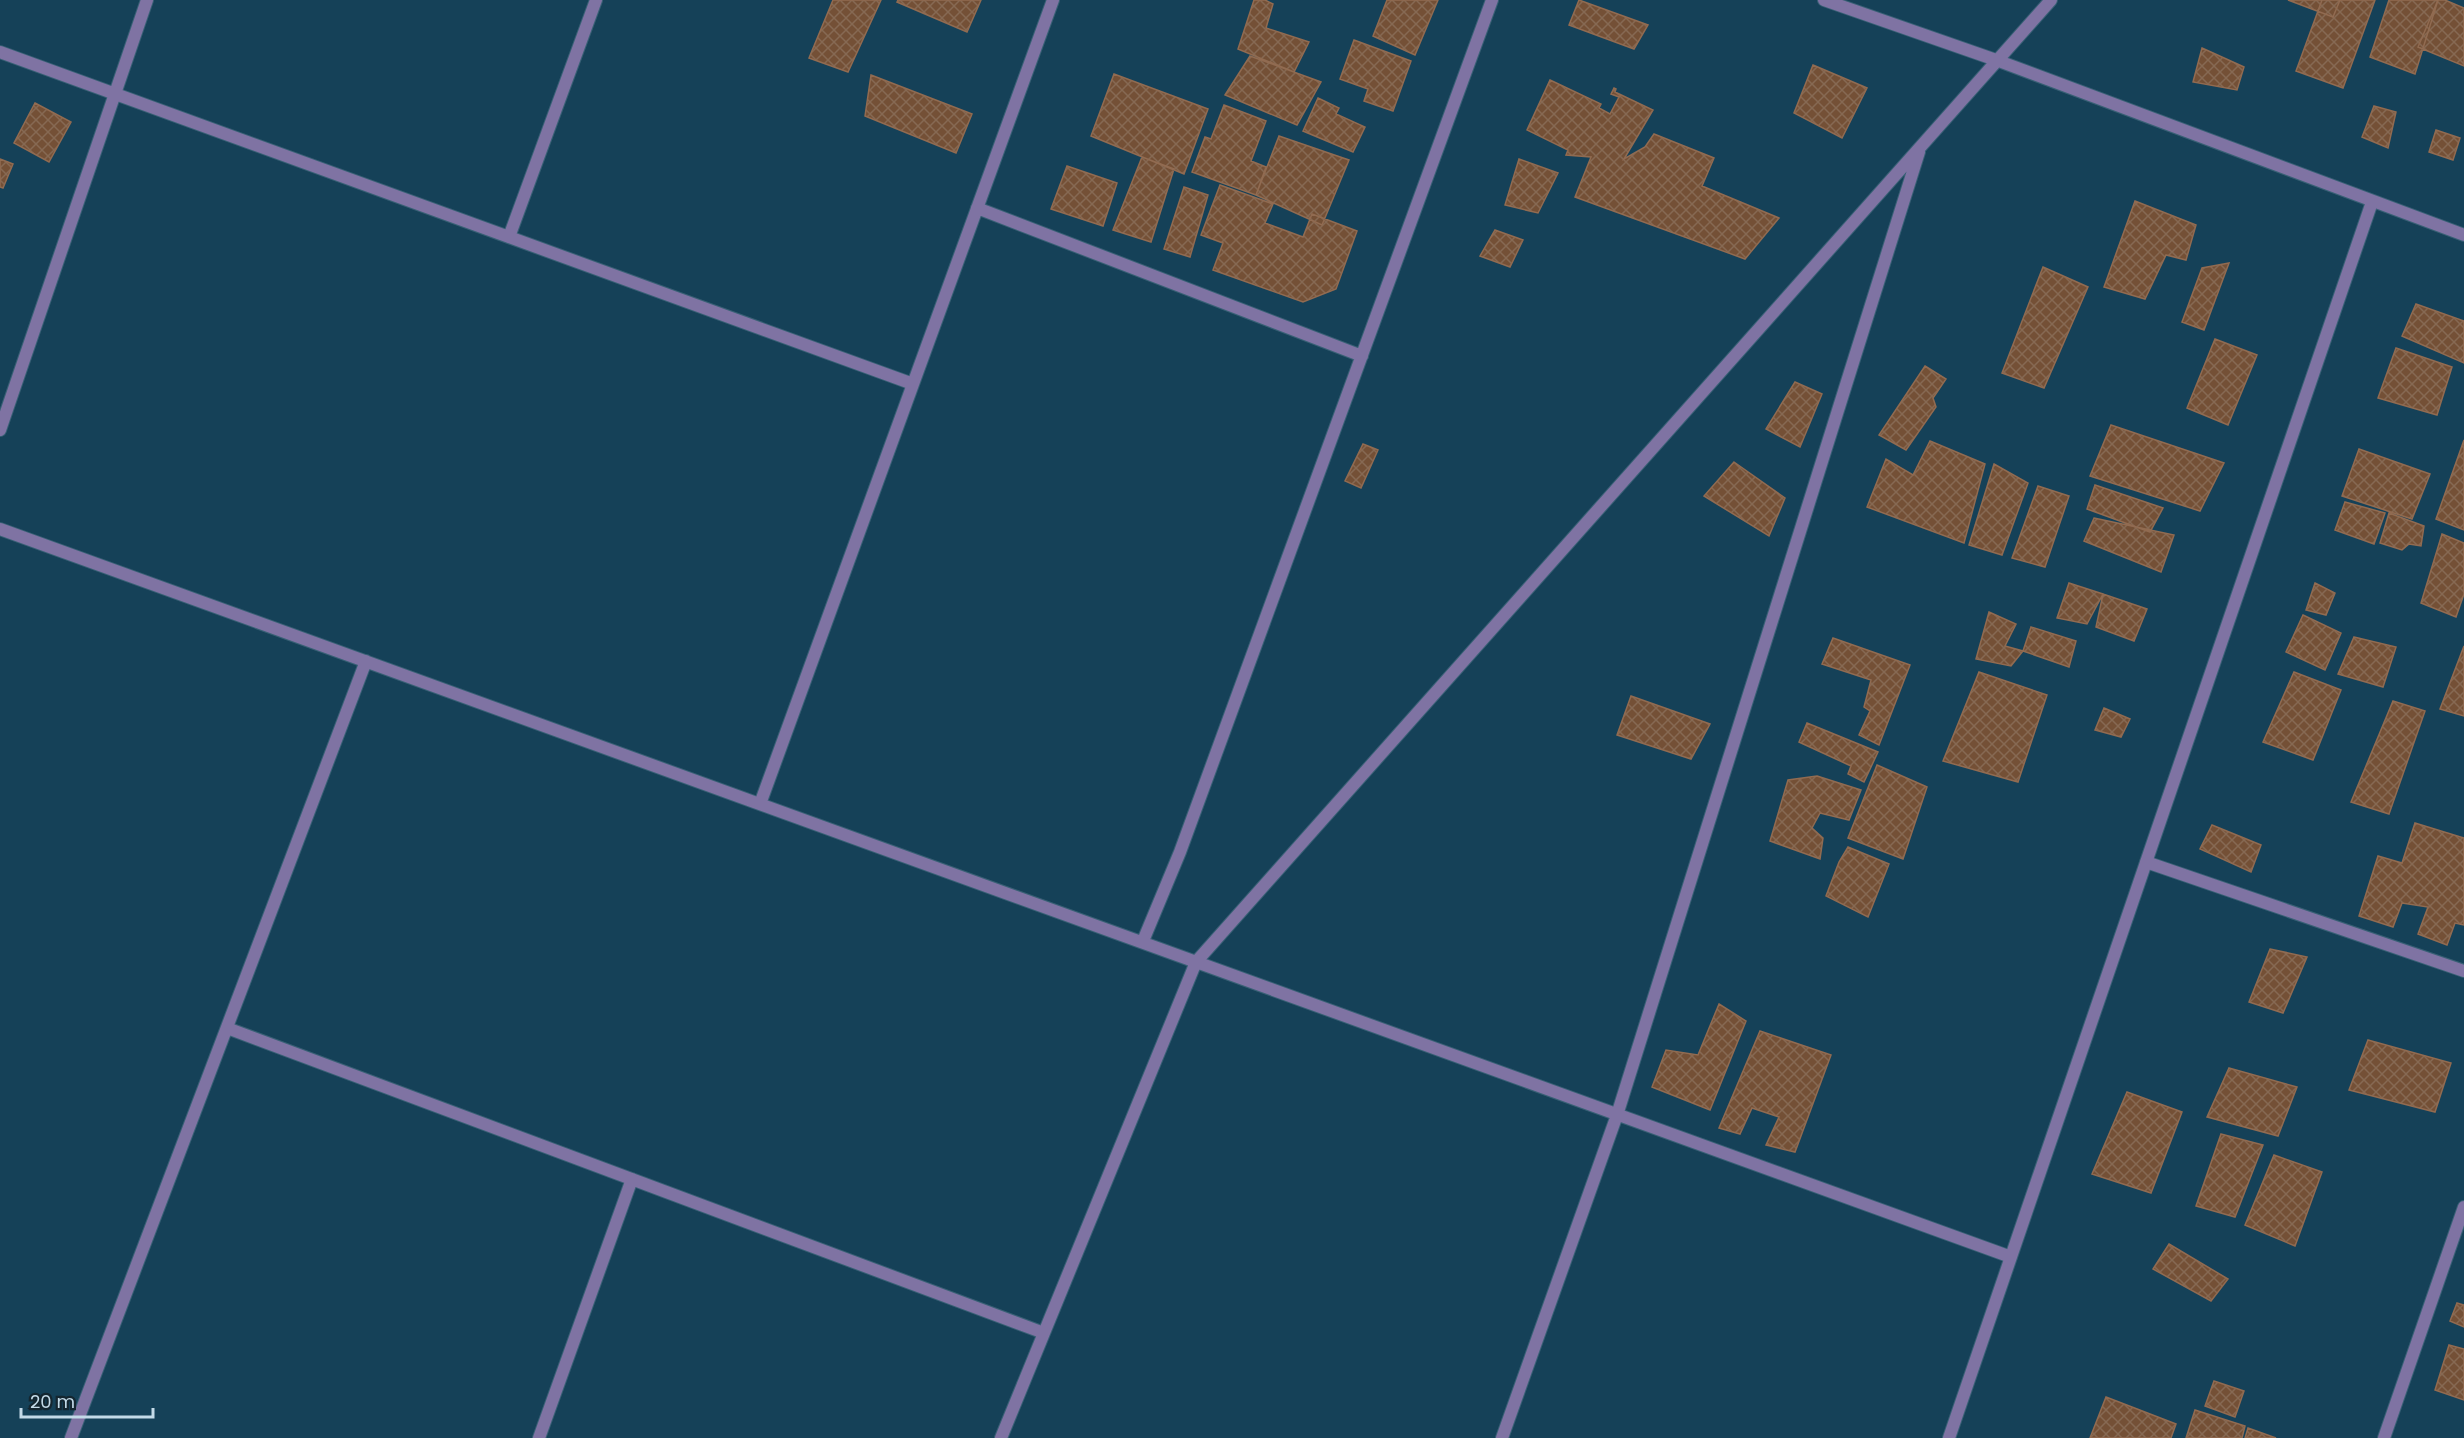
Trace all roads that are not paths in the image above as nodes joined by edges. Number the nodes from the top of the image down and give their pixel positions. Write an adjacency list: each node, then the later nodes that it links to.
1 (147, 0): 9 (street)
2 (596, 0): 14 (street)
3 (1053, 0): 12 (street)
4 (1492, 0): 15 (street)
5 (1824, 0): 8 (street)
6 (2051, 0): 8 (street)
7 (0, 52): 9 (street)
8 (1996, 60): 10 (street); 11 (street)
9 (114, 95): 14 (street); 17 (street)
10 (1921, 147): 23 (street); 26 (street)
11 (2372, 202): 13 (street); 21 (street)
12 (977, 208): 15 (street); 16 (street)
13 (2464, 235)
14 (509, 237): 16 (street)
15 (1362, 356): 22 (street)
16 (913, 384): 20 (street)
17 (0, 430)
18 (0, 529): 19 (street)
19 (366, 661): 20 (street); 25 (street)
20 (760, 804): 22 (street)
21 (2146, 862): 24 (street); 29 (street)
22 (1143, 941): 23 (street)
23 (1196, 962): 26 (street); 30 (street)
24 (2464, 971)
25 (227, 1028): 27 (street); 31 (street)
26 (1617, 1115): 29 (street); 34 (street)
27 (633, 1179): 30 (street); 32 (street)
28 (2464, 1207): 36 (street)
29 (2011, 1257): 35 (street)
30 (1044, 1333): 33 (street)
31 (70, 1438)
32 (539, 1438)
33 (1001, 1438)
34 (1502, 1438)
35 (1949, 1438)
36 (2384, 1438)

